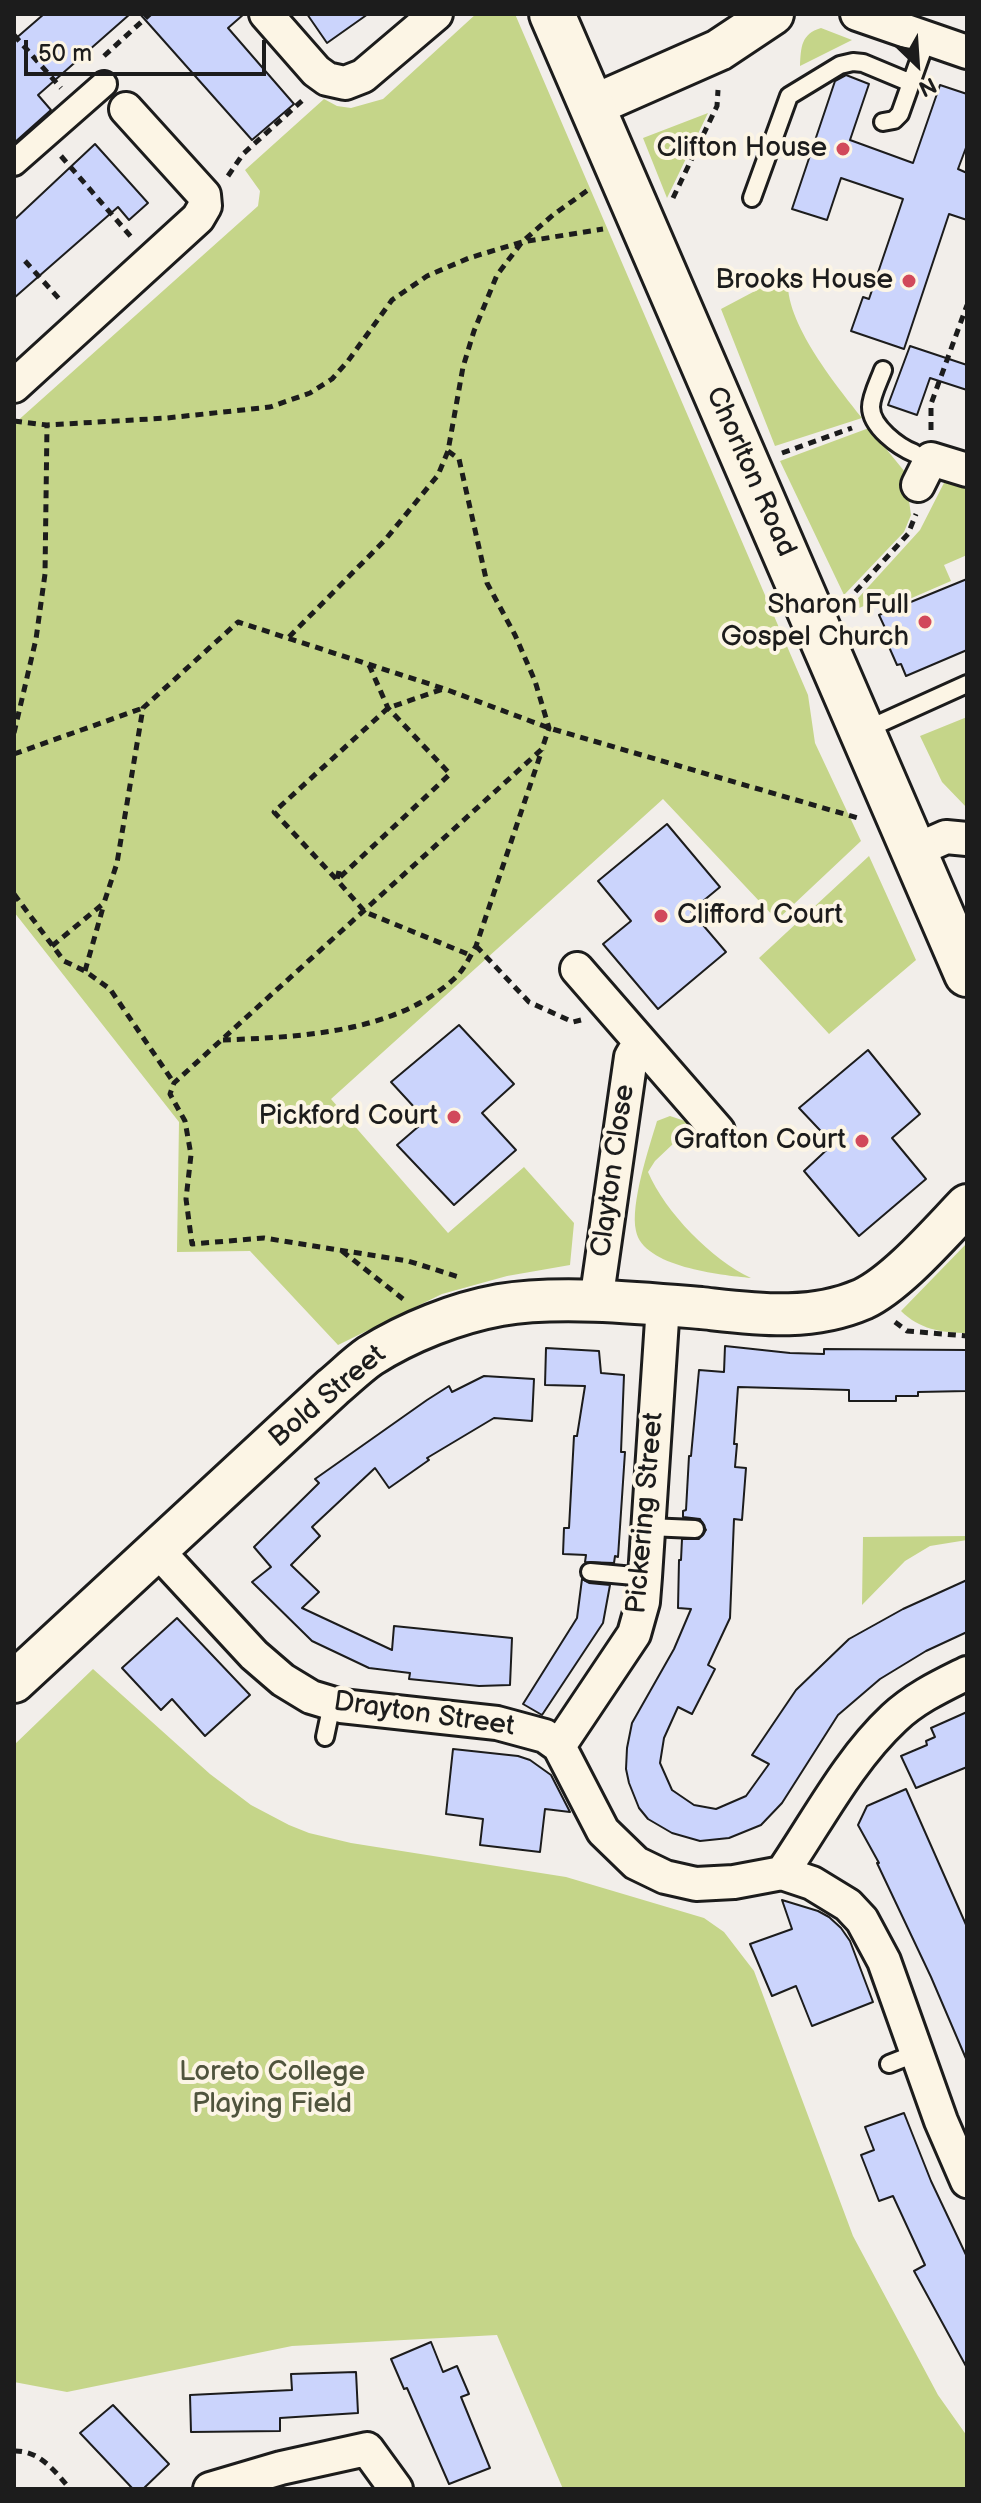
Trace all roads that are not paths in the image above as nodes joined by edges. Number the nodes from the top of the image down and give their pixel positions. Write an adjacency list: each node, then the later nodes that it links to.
1 (266, 14): 2 (street)
2 (436, 14)
3 (552, 14): 10 (main road, Chorlton Road)
4 (773, 14): 10 (street)
5 (857, 14): 6 (street)
6 (927, 38): 7 (street); 9 (lane)
7 (967, 52)
8 (102, 72): 13 (street)
9 (911, 83): 12 (lane); 14 (lane)
10 (592, 106): 20 (main road, Chorlton Road)
11 (126, 109): 16 (street)
12 (883, 122)
13 (14, 163)
14 (752, 198)
15 (883, 370): 17 (lane)
16 (14, 386)
17 (921, 466): 18 (street)
18 (967, 470)
19 (967, 684): 20 (lane)
20 (863, 731): 21 (main road, Chorlton Road)
21 (906, 833): 22 (street); 24 (main road, Chorlton Road)
22 (967, 839)
23 (577, 969): 25 (street, Clayton Close)
24 (967, 974)
25 (640, 1042): 26 (street, Clayton Close); 28 (street, Clayton Close)
26 (718, 1131)
27 (967, 1205): 29 (street, Bold Street)
28 (596, 1302): 29 (street, Bold Street); 32 (street, Bold Street)
29 (663, 1305): 30 (street, Pickering Street)
30 (648, 1527): 31 (lane); 34 (street, Pickering Street)
31 (695, 1529)
32 (156, 1549): 36 (street, Bold Street); 37 (street, Drayton Street)
33 (590, 1572): 34 (lane)
34 (645, 1577): 39 (street, Pickering Street)
35 (967, 1673): 40 (street)
36 (14, 1682)
37 (332, 1704): 38 (lane); 39 (street, Drayton Street)
38 (325, 1737)
39 (559, 1746): 40 (street)
40 (782, 1873): 41 (street)
41 (954, 2116): 42 (street)
42 (967, 2181)
43 (210, 2489): 44 (street)
44 (396, 2489)

